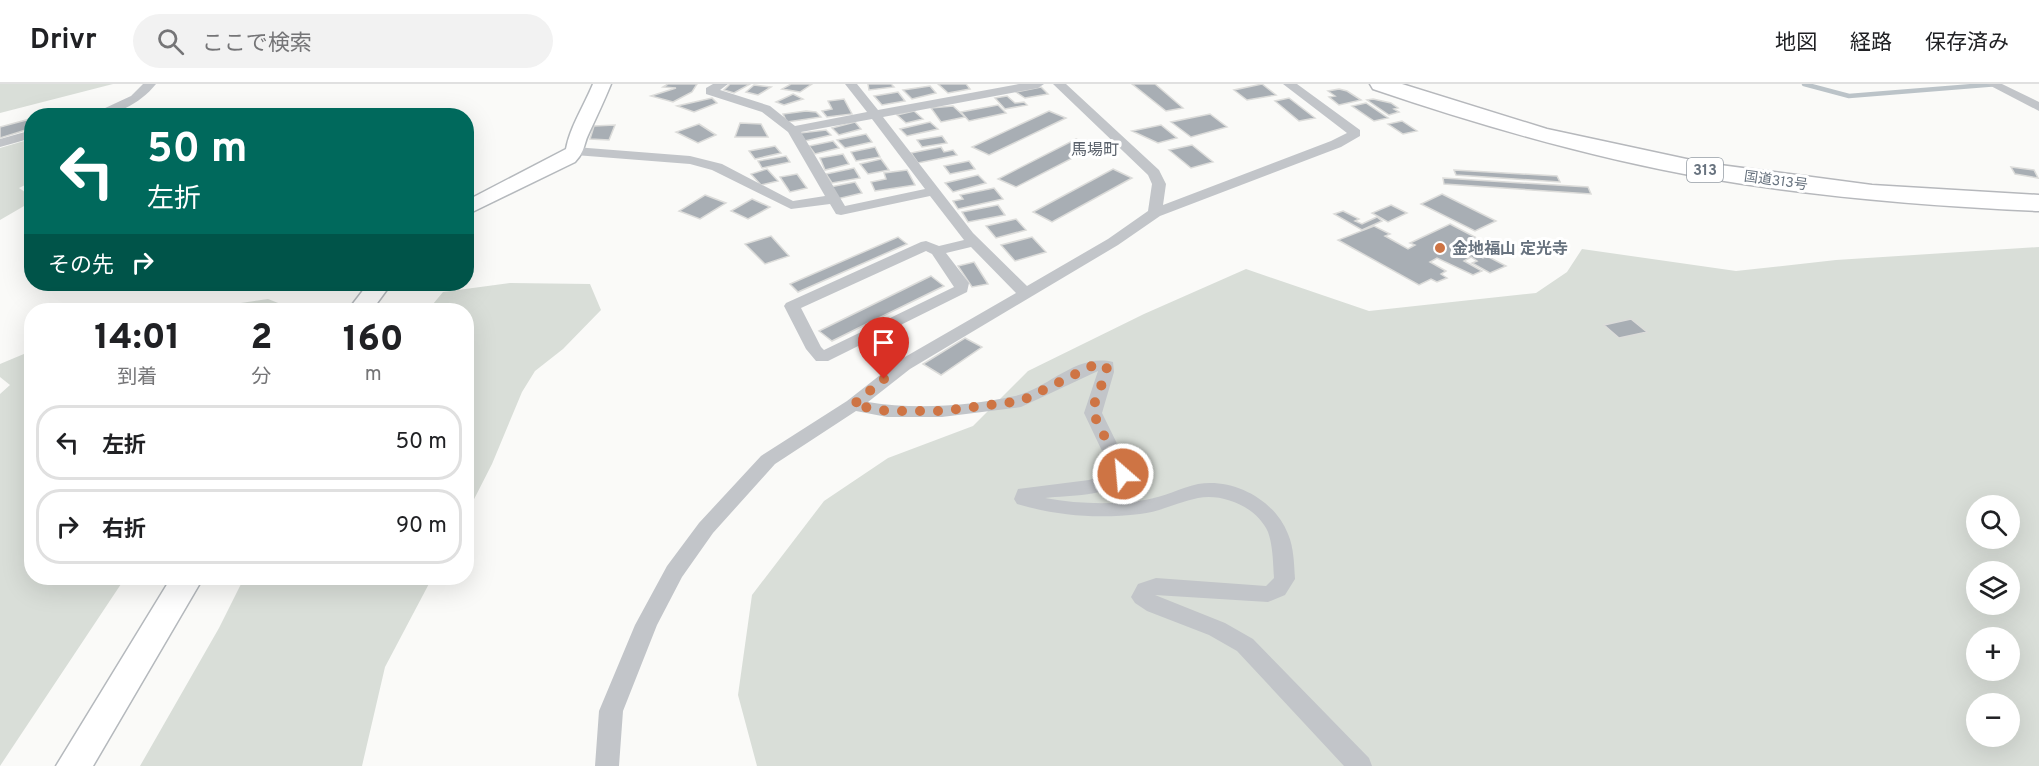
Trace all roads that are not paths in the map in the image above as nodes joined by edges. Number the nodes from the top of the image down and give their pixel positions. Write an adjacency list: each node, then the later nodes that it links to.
1 (150, 84): 11 (street)
2 (602, 84): 16 (street)
3 (722, 84): 13 (street)
4 (851, 84): 12 (street)
5 (1038, 84): 12 (street)
6 (1059, 84): 21 (street)
7 (1289, 84): 21 (street)
8 (1381, 84): 19 (highway, 国道313号 / 313)
9 (1993, 84): 10 (street)
10 (2039, 107)
11 (113, 108)
12 (874, 114): 13 (street); 17 (street)
13 (792, 130): 18 (street)
14 (24, 136): 15 (street)
15 (0, 144)
16 (575, 151): 18 (street); 20 (street)
17 (935, 191): 18 (street); 22 (street)
18 (832, 198)
19 (2039, 202)
20 (474, 205)
21 (1155, 213): 24 (street)
22 (974, 242): 23 (street); 24 (street)
23 (937, 251): 23 (street)
24 (1024, 292): 25 (street)
25 (853, 405): 28 (street); 29 (street)
26 (183, 585): 27 (street)
27 (74, 766)
28 (607, 766)
29 (1360, 766)

